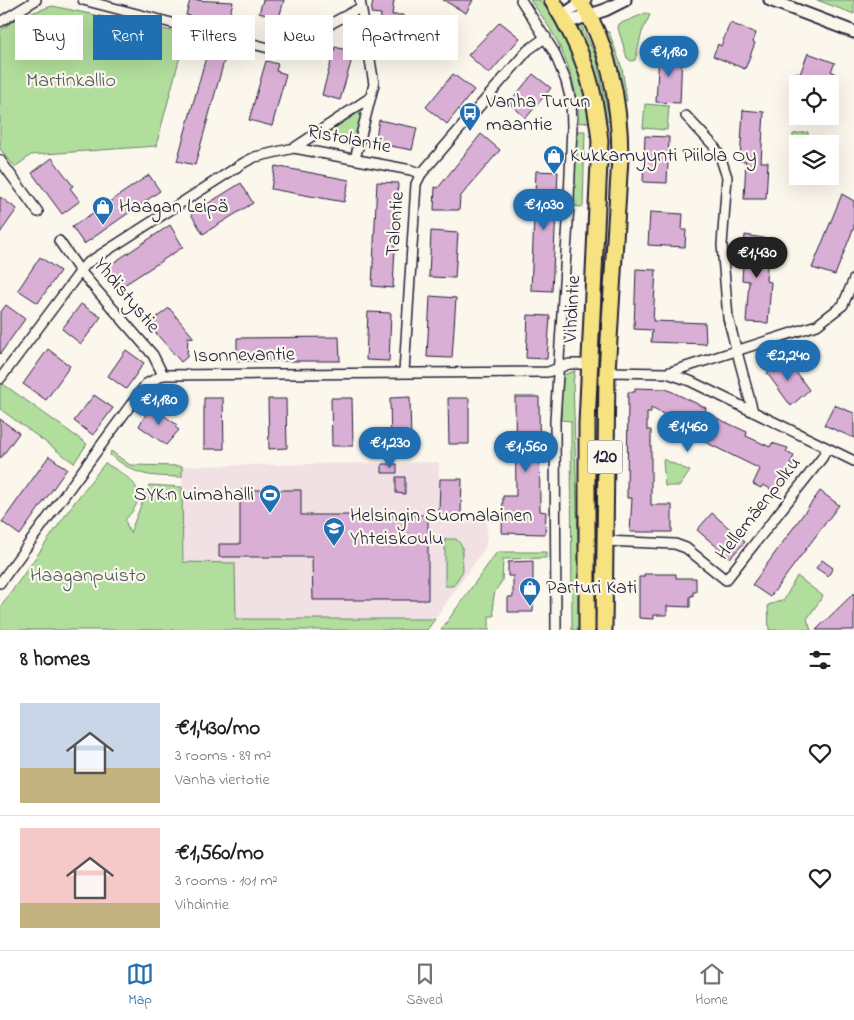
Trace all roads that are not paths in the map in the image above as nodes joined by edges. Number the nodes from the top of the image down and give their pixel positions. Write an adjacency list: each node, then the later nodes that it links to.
1 (36, 0): 11 (street)
2 (83, 0): 8 (street)
3 (521, 0): 13 (street)
4 (552, 0): 10 (main road, Vihdintie / 120)
5 (625, 0): 9 (street)
6 (770, 0): 12 (street)
7 (582, 1): 9 (main road, Vihdintie / 120); 10 (street)
8 (360, 4): 14 (street)
9 (589, 16): 10 (street); 28 (main road, Vihdintie / 120)
10 (564, 19): 25 (main road, Vihdintie / 120)
11 (0, 22)
12 (854, 32)
13 (546, 37): 19 (street, Talontie); 26 (street, Vihdintie)
14 (371, 97): 16 (street); 17 (street)
15 (686, 116): 24 (street)
16 (294, 148): 17 (street, Ristolantie); 22 (street, Ristolantie)
17 (355, 159): 19 (street, Ristolantie)
18 (0, 160): 20 (street)
19 (421, 174): 27 (street, Talontie)
20 (38, 212)
21 (59, 241): 22 (street, Yhdistystie)
22 (80, 270): 30 (street, Yhdistystie); 31 (street, Ristolantie)
23 (854, 280): 24 (street)
24 (736, 350): 29 (street); 32 (street)
25 (590, 364): 26 (street, Isonnevantie); 38 (main road, Vihdintie / 120)
26 (558, 368): 27 (street, Isonnevantie); 37 (street, Vihdintie)
27 (404, 372): 30 (street, Isonnevantie)
28 (607, 372): 29 (street); 35 (main road, Vihdintie / 120)
29 (667, 373): 32 (street)
30 (163, 375): 36 (street)
31 (0, 379)
32 (754, 412): 33 (street)
33 (827, 448): 34 (street); 35 (street, Hellemäenpolku)
34 (854, 461)
35 (604, 541): 39 (main road, Vihdintie / 120)
36 (0, 583)
37 (556, 630)
38 (588, 630)
39 (604, 630)

